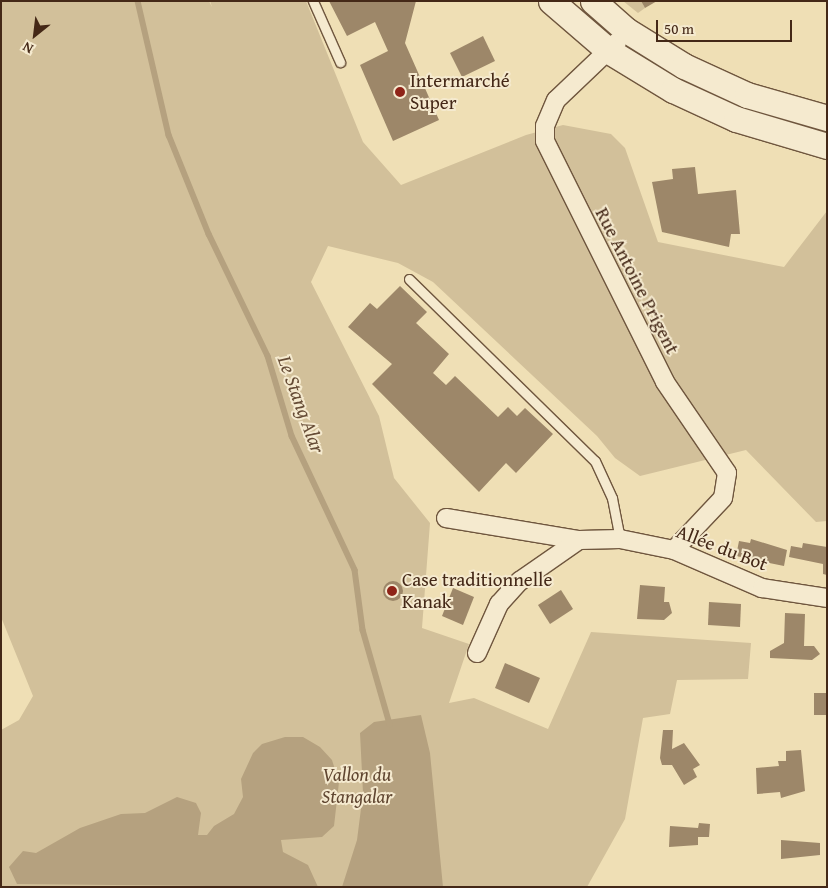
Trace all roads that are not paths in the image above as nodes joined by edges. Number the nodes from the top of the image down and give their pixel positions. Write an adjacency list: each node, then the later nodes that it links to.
1 (313, 1): 6 (lane)
2 (551, 1): 5 (main road)
3 (593, 1): 4 (main road)
4 (626, 30): 5 (street, Rue Antoine Prigent); 7 (main road)
5 (609, 51): 8 (main road); 13 (street, Rue Antoine Prigent)
6 (340, 62)
7 (827, 118)
8 (827, 146)
9 (409, 279): 11 (lane)
10 (446, 518): 12 (street, Allée du Bot)
11 (620, 539): 12 (street, Allée du Bot); 13 (street, Allée du Bot)
12 (579, 540): 15 (street)
13 (674, 550): 14 (street, Allée du Bot)
14 (827, 598)
15 (477, 653)

